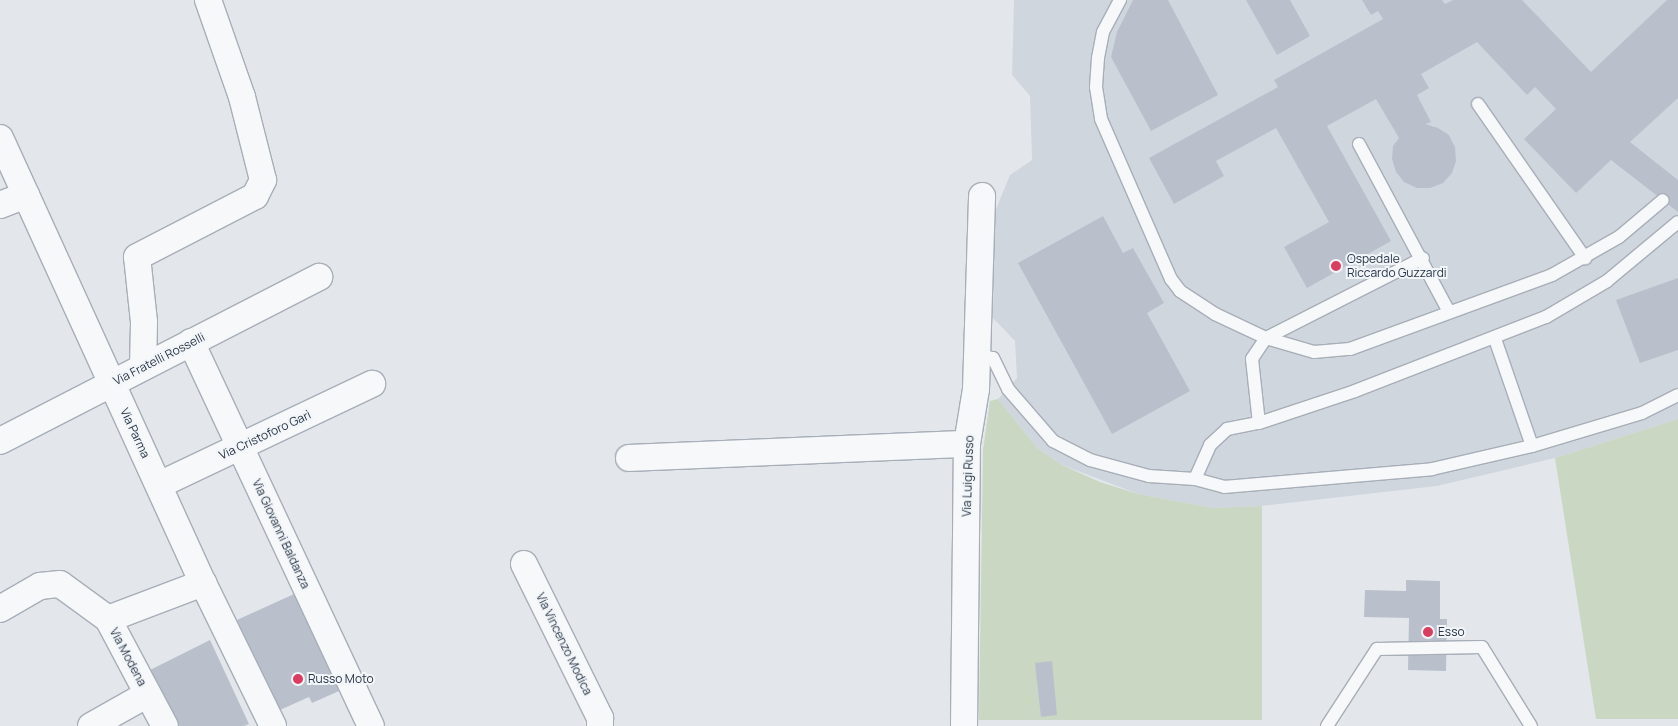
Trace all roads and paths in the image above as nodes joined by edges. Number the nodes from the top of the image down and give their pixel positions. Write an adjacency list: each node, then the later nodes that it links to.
1 (208, 0): 19 (street)
2 (1120, 0): 15 (lane)
3 (1478, 104): 12 (lane)
4 (0, 138): 6 (street, Via Parma)
5 (1359, 144): 11 (lane)
6 (26, 195): 9 (street); 20 (street, Via Parma)
7 (982, 196): 18 (street, Via Luigi Russo)
8 (1663, 200): 12 (lane)
9 (0, 205)
10 (1678, 222): 16 (lane)
11 (1423, 258): 14 (lane); 15 (lane)
12 (1585, 258): 14 (lane)
13 (318, 277): 17 (street, Via Fratelli Rosselli)
14 (1448, 312): 15 (lane)
15 (1266, 338): 23 (lane)
16 (1495, 339): 23 (lane); 26 (lane)
17 (191, 342): 19 (street, Via Fratelli Rosselli); 27 (street, Via Giovanni Baldanza)
18 (977, 355): 25 (street, Via Luigi Russo); 29 (lane)
19 (143, 367): 20 (street, Via Fratelli Rosselli)
20 (112, 383): 24 (street, Via Fratelli Rosselli); 30 (street, Via Parma)
21 (372, 384): 27 (street, Via Cristoforo Garì)
22 (1678, 395): 26 (lane)
23 (1259, 423): 29 (lane)
24 (0, 441)
25 (967, 444): 28 (street); 41 (street, Via Luigi Russo)
26 (1532, 446): 29 (lane)
27 (240, 448): 30 (street, Via Cristoforo Garì); 39 (street, Via Giovanni Baldanza)
28 (629, 458)
29 (1195, 480)
30 (159, 485): 32 (street, Via Parma)
31 (524, 564): 40 (street, Via Vincenzo Modica)
32 (203, 583): 34 (street); 38 (street, Via Parma)
33 (0, 609): 34 (street, Via Modena)
34 (108, 619): 35 (street, Via Modena)
35 (148, 694): 36 (street); 37 (street, Via Modena)
36 (91, 726)
37 (165, 726)
38 (273, 726)
39 (371, 726)
40 (600, 726)
41 (964, 726)
42 (1328, 726): 43 (lane)
43 (1532, 726)

